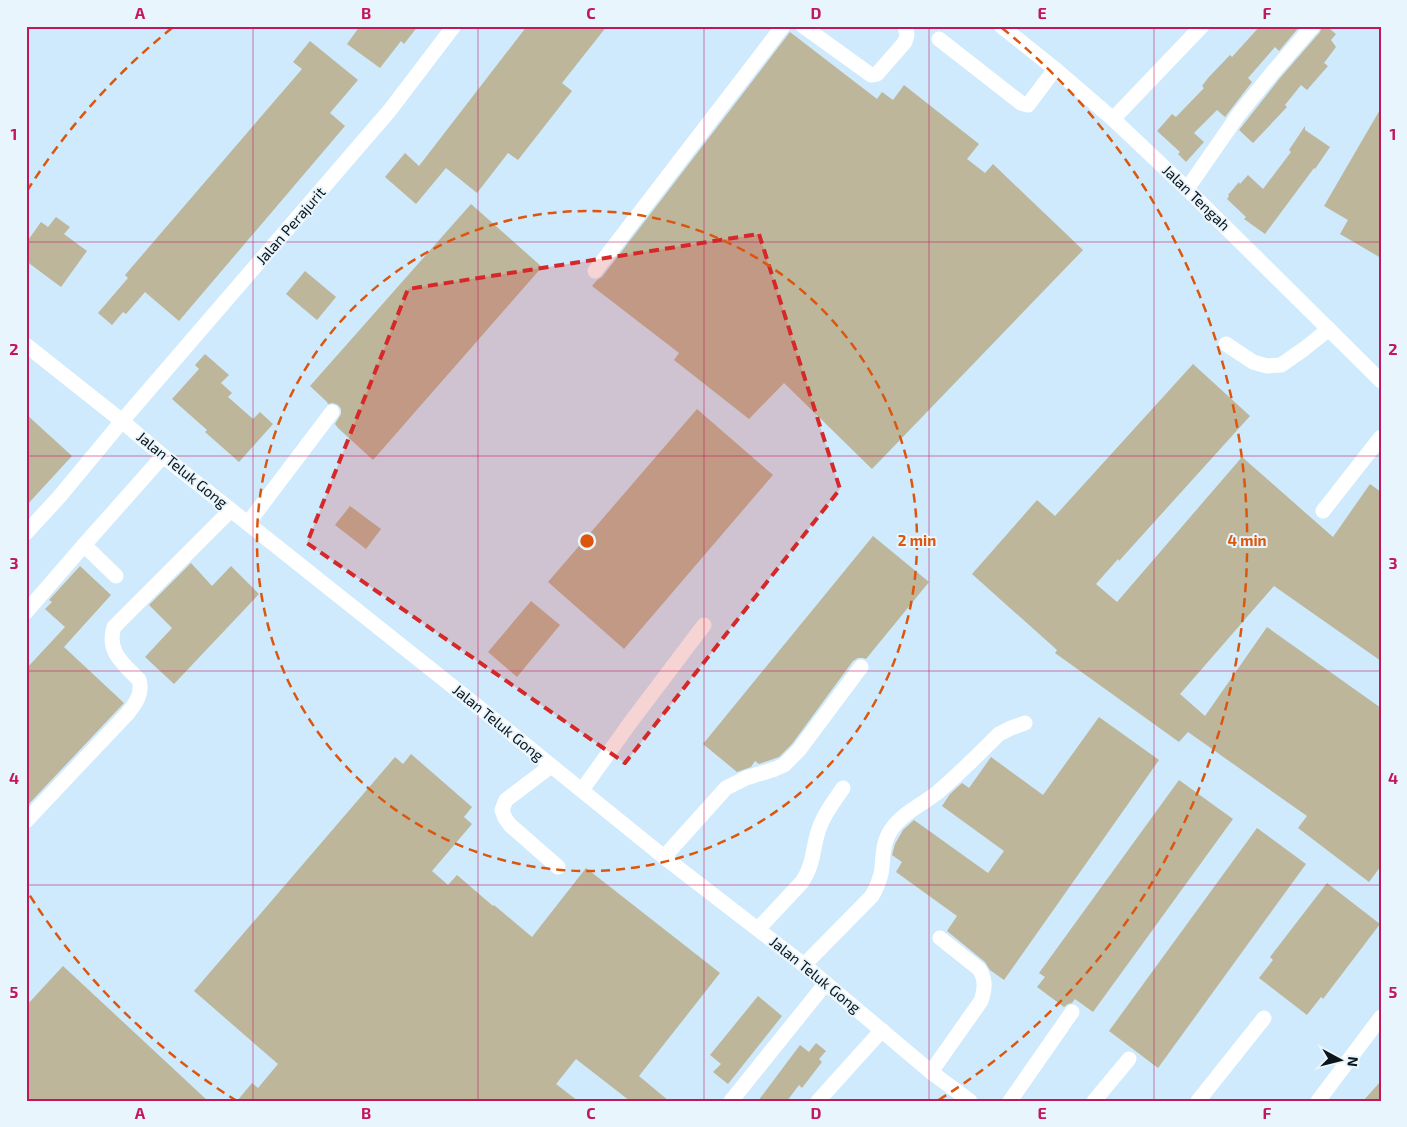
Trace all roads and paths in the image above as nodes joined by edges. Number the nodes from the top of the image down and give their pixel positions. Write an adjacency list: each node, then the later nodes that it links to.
1 (454, 26): 18 (street, Jalan Perajurit)
2 (782, 26): 12 (street)
3 (803, 26): 4 (street)
4 (905, 26)
5 (1001, 26): 9 (street, Jalan Tengah)
6 (1202, 26): 10 (street)
7 (1312, 26): 11 (street)
8 (940, 39): 9 (street)
9 (1055, 69): 10 (street, Jalan Tengah)
10 (1112, 119): 11 (street, Jalan Tengah)
11 (1187, 189): 13 (street, Jalan Tengah)
12 (595, 271)
13 (1329, 329): 15 (street); 16 (street, Jalan Tengah)
14 (26, 344): 18 (street, Jalan Teluk Gong)
15 (1226, 344)
16 (1381, 381)
17 (332, 412): 23 (street)
18 (122, 421): 20 (street, Jalan Teluk Gong); 24 (street, Jalan Perajurit)
19 (1381, 437): 22 (street)
20 (163, 456): 21 (street, Jalan Teluk Gong); 25 (street)
21 (231, 510): 23 (street, Jalan Teluk Gong); 34 (street)
22 (1323, 511)
23 (248, 523): 31 (street, Jalan Teluk Gong)
24 (26, 533)
25 (84, 545): 26 (street); 27 (street)
26 (116, 576)
27 (26, 612)
28 (704, 625): 33 (street)
29 (861, 667): 35 (street)
30 (1024, 723): 39 (street)
31 (551, 766): 33 (street, Jalan Teluk Gong); 36 (street)
32 (843, 788): 37 (street)
33 (582, 790): 35 (street, Jalan Teluk Gong)
34 (26, 821)
35 (664, 857): 37 (street, Jalan Teluk Gong)
36 (558, 867)
37 (758, 929): 39 (street, Jalan Teluk Gong)
38 (940, 938): 46 (street)
39 (804, 964): 40 (street, Jalan Teluk Gong)
40 (826, 983): 44 (street, Jalan Teluk Gong); 47 (street)
41 (1072, 1012): 50 (street)
42 (1381, 1017): 53 (street)
43 (1264, 1018): 52 (street)
44 (882, 1030): 46 (street, Jalan Teluk Gong); 48 (street)
45 (1128, 1059): 51 (street)
46 (931, 1072): 49 (street, Jalan Teluk Gong)
47 (731, 1101)
48 (818, 1101)
49 (970, 1101)
50 (1010, 1101)
51 (1094, 1101)
52 (1198, 1101)
53 (1318, 1101)

